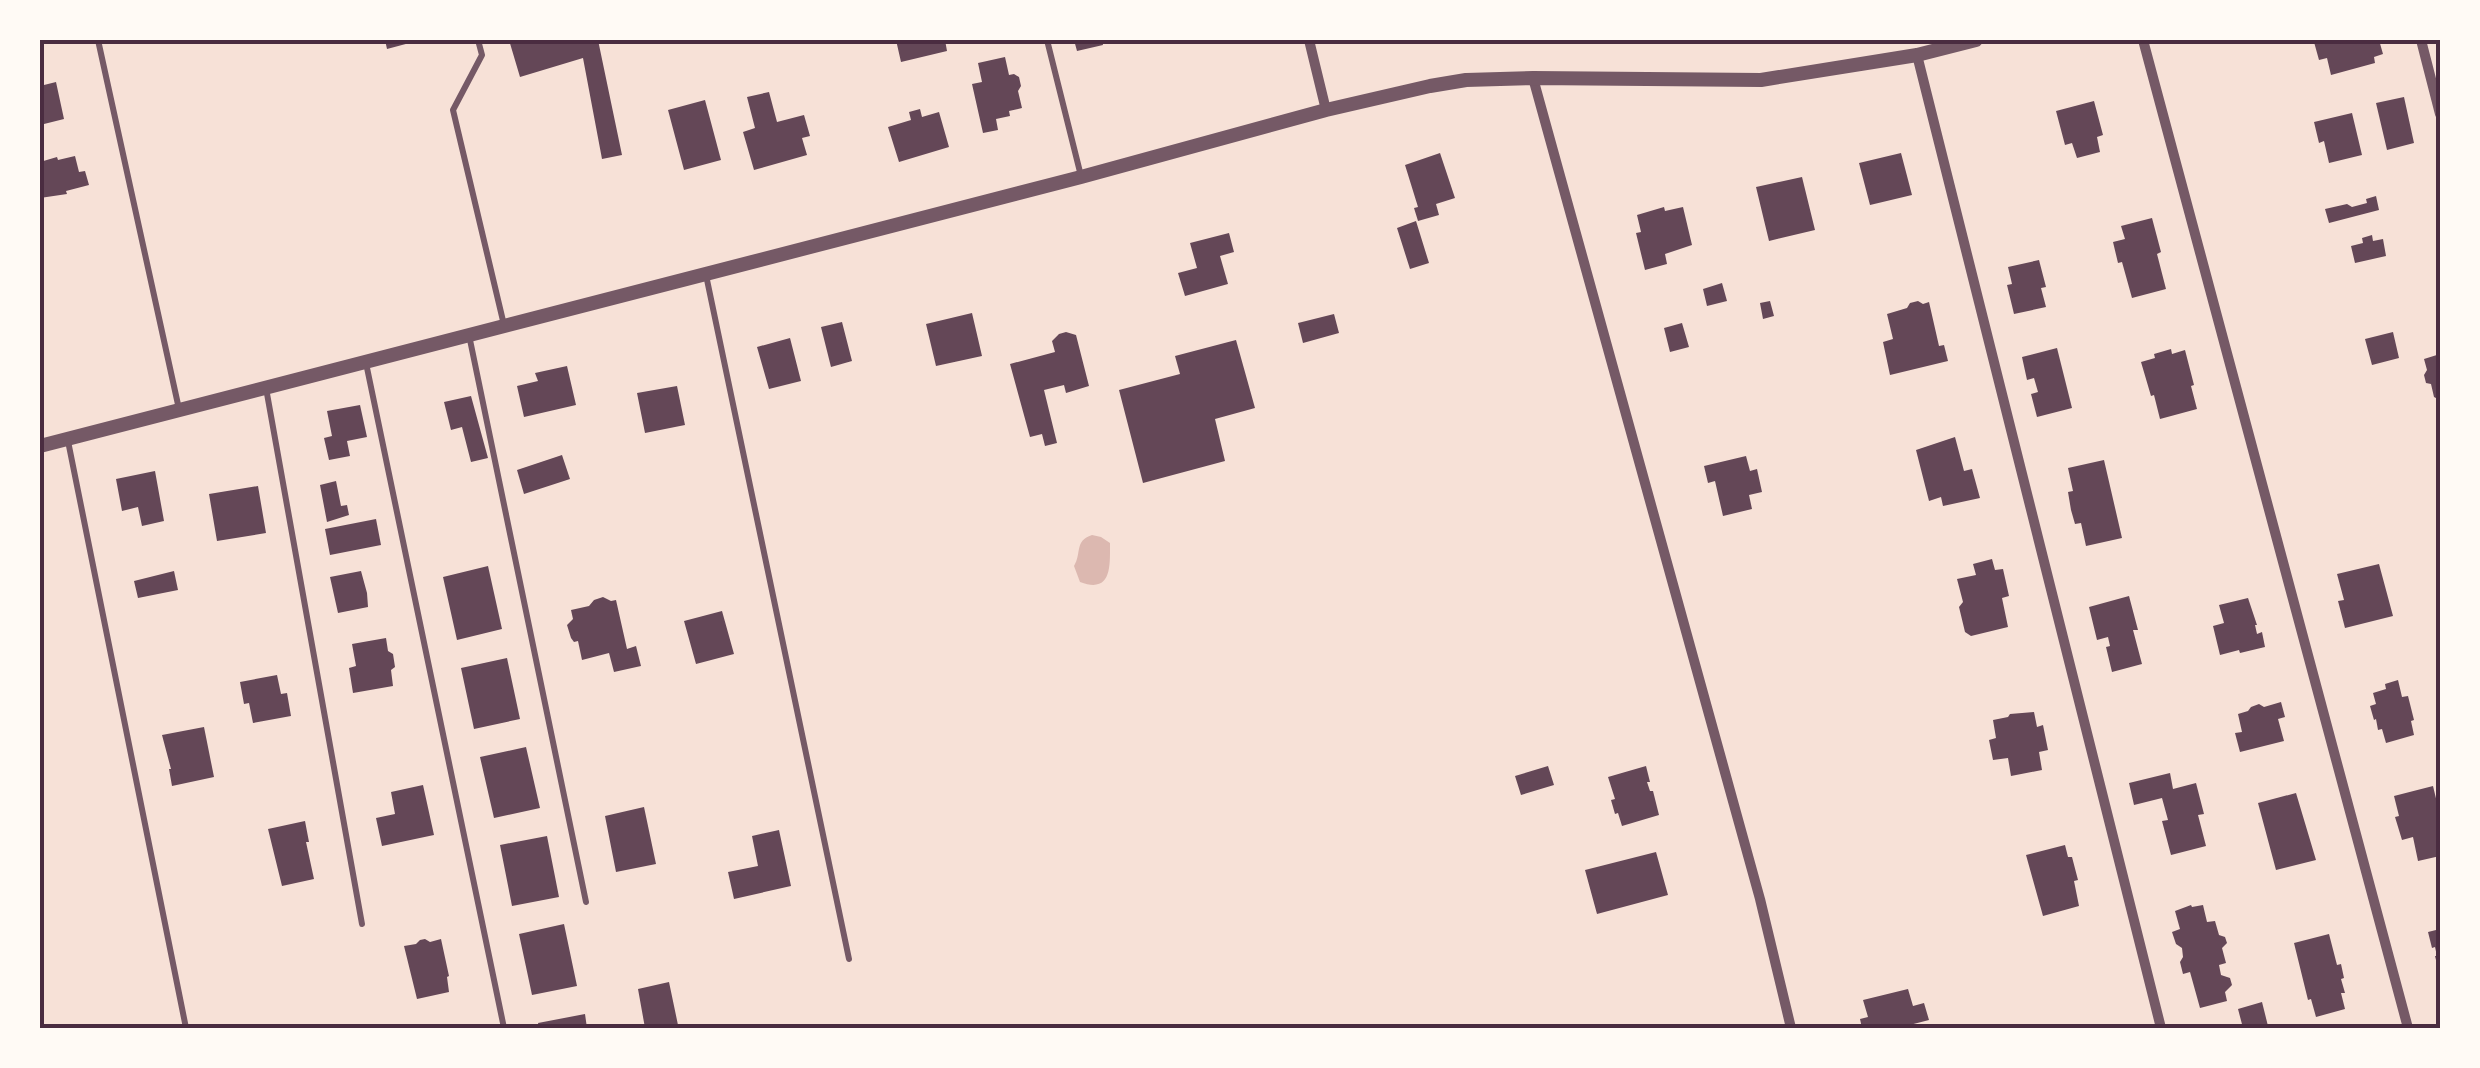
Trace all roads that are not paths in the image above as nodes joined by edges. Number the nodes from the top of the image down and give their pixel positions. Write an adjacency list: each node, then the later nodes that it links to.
1 (98, 40): 18 (lane)
2 (478, 40): 14 (lane)
3 (1046, 40): 12 (lane)
4 (1308, 40): 10 (street)
5 (1976, 40): 8 (street)
6 (2142, 40): 28 (street)
7 (2421, 40): 11 (street)
8 (1917, 56): 9 (street); 27 (street)
9 (1533, 78): 10 (street); 26 (street)
10 (1326, 110): 12 (street)
11 (2440, 114)
12 (1082, 177): 13 (street)
13 (705, 274): 14 (street); 23 (lane)
14 (504, 326): 15 (street)
15 (468, 334): 16 (street); 21 (lane)
16 (366, 361): 17 (street); 25 (lane)
17 (266, 386): 18 (street); 22 (lane)
18 (180, 410): 19 (street)
19 (68, 439): 20 (street); 24 (lane)
20 (40, 446)
21 (586, 902)
22 (362, 924)
23 (849, 959)
24 (186, 1028)
25 (504, 1028)
26 (1792, 1028)
27 (2161, 1028)
28 (2408, 1028)

